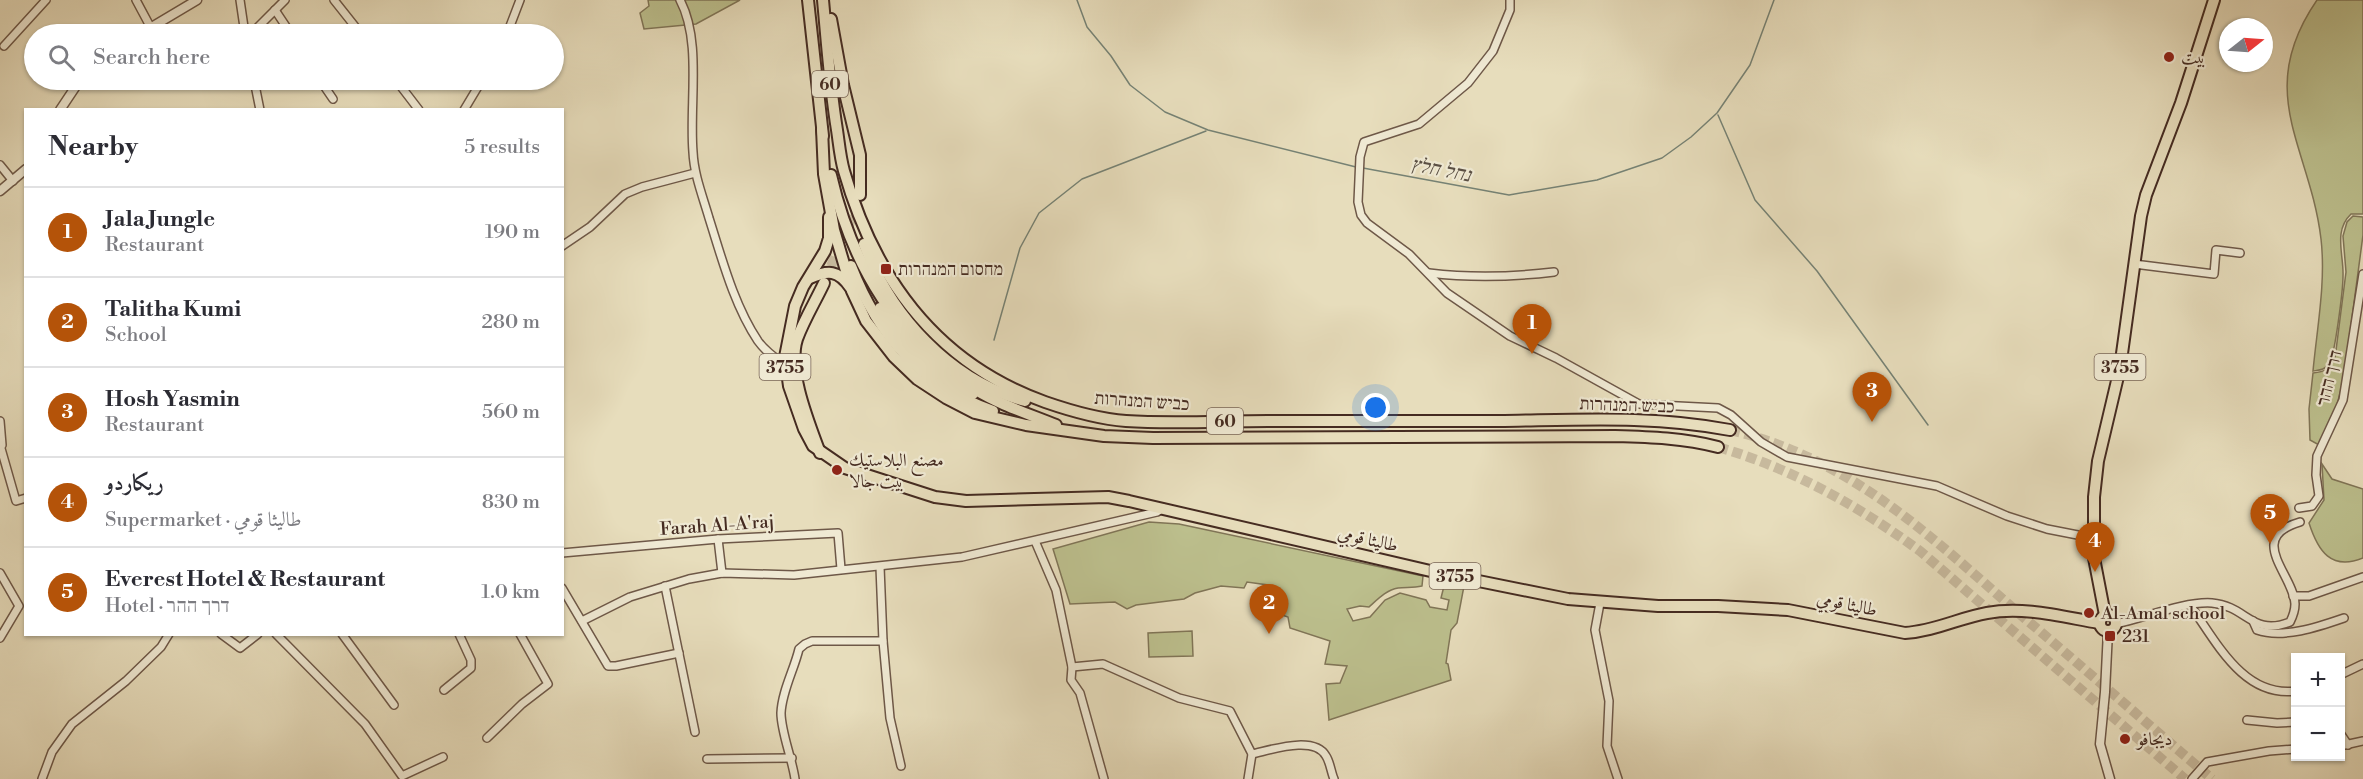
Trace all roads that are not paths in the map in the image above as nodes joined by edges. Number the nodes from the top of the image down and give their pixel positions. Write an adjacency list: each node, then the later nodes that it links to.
1 (46, 0): 15 (street)
2 (136, 0): 17 (street)
3 (197, 0): 18 (street)
4 (240, 0): 19 (street)
5 (285, 0): 14 (street)
6 (334, 0): 22 (street)
7 (520, 0): 23 (street)
8 (680, 0): 39 (street)
9 (808, 0): 35 (main road, 60)
10 (823, 0): 53 (main road, 60)
11 (827, 0): 42 (main road)
12 (1510, 0): 47 (street)
13 (2214, 0): 45 (main road, 3755)
14 (275, 10): 20 (street); 21 (street)
15 (24, 24)
16 (24, 24): 24 (street)
17 (149, 24)
18 (158, 24)
19 (244, 24)
20 (261, 24)
21 (284, 24)
22 (353, 24)
23 (511, 24)
24 (4, 46)
25 (73, 90): 31 (street)
26 (256, 90): 32 (street)
27 (327, 90): 30 (street)
28 (404, 90): 33 (street)
29 (477, 90): 34 (street)
30 (333, 99)
31 (61, 108)
32 (260, 108)
33 (417, 108)
34 (465, 108)
35 (822, 129): 37 (main road, 60); 53 (main road, 60)
36 (0, 165): 40 (street)
37 (824, 169): 49 (main road, 3755); 51 (main road, 60); 53 (main road, 60)
38 (24, 171): 40 (street)
39 (695, 173): 43 (street); 52 (street)
40 (13, 182): 41 (street)
41 (0, 191)
42 (860, 195)
43 (564, 245)
44 (2240, 253): 45 (street)
45 (2134, 264): 64 (main road, 3755)
46 (1554, 272): 47 (street)
47 (1429, 273): 64 (street)
48 (2363, 274): 62 (street, דרך ההר)
49 (810, 278): 51 (main road); 52 (main road, طاليثا قومي / 3755)
50 (824, 283): 59 (main road)
51 (852, 291): 53 (main road, 60)
52 (785, 365): 59 (main road, طاليثا قومي / 3755)
53 (939, 368): 55 (main road, 60); 55 (main road, 60); 56 (main road, כביש המנהרות / 60)
54 (0, 421): 57 (street)
55 (1065, 430): 58 (main road, כביש המנהרות / 60)
56 (1730, 430)
57 (1, 445): 60 (street)
58 (1718, 447)
59 (820, 453): 61 (main road, طاليثا قومي / 3755)
60 (24, 499)
61 (1165, 508): 66 (street); 76 (main road, طاليثا قومي / 3755)
62 (2299, 508)
63 (2300, 522): 75 (street)
64 (2093, 538): 81 (main road, 3755)
65 (718, 539): 67 (street, Farah Al-A'raj); 69 (street, Farah Al-A'raj); 71 (street)
66 (1035, 541): 68 (street); 93 (street)
67 (564, 552)
68 (880, 567): 69 (street); 90 (street)
69 (841, 569): 71 (street)
70 (0, 573): 89 (street)
71 (722, 573): 73 (street)
72 (2363, 577): 75 (street)
73 (665, 586): 80 (street); 91 (street)
74 (564, 591): 80 (street)
75 (2293, 596): 79 (street)
76 (1600, 603): 81 (main road, طاليثا قومي / 3755); 116 (street)
77 (2190, 605): 79 (street); 81 (street); 96 (street)
78 (2344, 618): 79 (street)
79 (2252, 619)
80 (582, 621): 91 (street)
81 (2107, 623): 110 (street)
82 (168, 636): 111 (street)
83 (224, 636): 84 (street)
84 (255, 636)
85 (278, 636): 106 (street)
86 (343, 636): 97 (street)
87 (460, 636): 95 (street)
88 (521, 636): 101 (street)
89 (0, 638)
90 (883, 640): 108 (street); 109 (street)
91 (679, 653): 100 (street)
92 (2363, 664): 94 (street)
93 (1072, 667): 105 (street); 113 (street)
94 (2345, 673)
95 (444, 690)
96 (2291, 691)
97 (394, 705)
98 (2247, 720): 99 (street)
99 (2291, 722)
100 (695, 732)
101 (487, 738)
102 (2363, 741): 103 (street)
103 (2345, 746)
104 (2291, 749): 117 (street)
105 (1252, 754): 114 (street); 115 (street)
106 (443, 757)
107 (706, 759): 108 (street)
108 (792, 759): 112 (street)
109 (901, 766)
110 (2109, 778)
111 (42, 779)
112 (795, 779)
113 (1104, 779)
114 (1248, 779)
115 (1334, 779)
116 (1618, 779)
117 (2192, 779)

